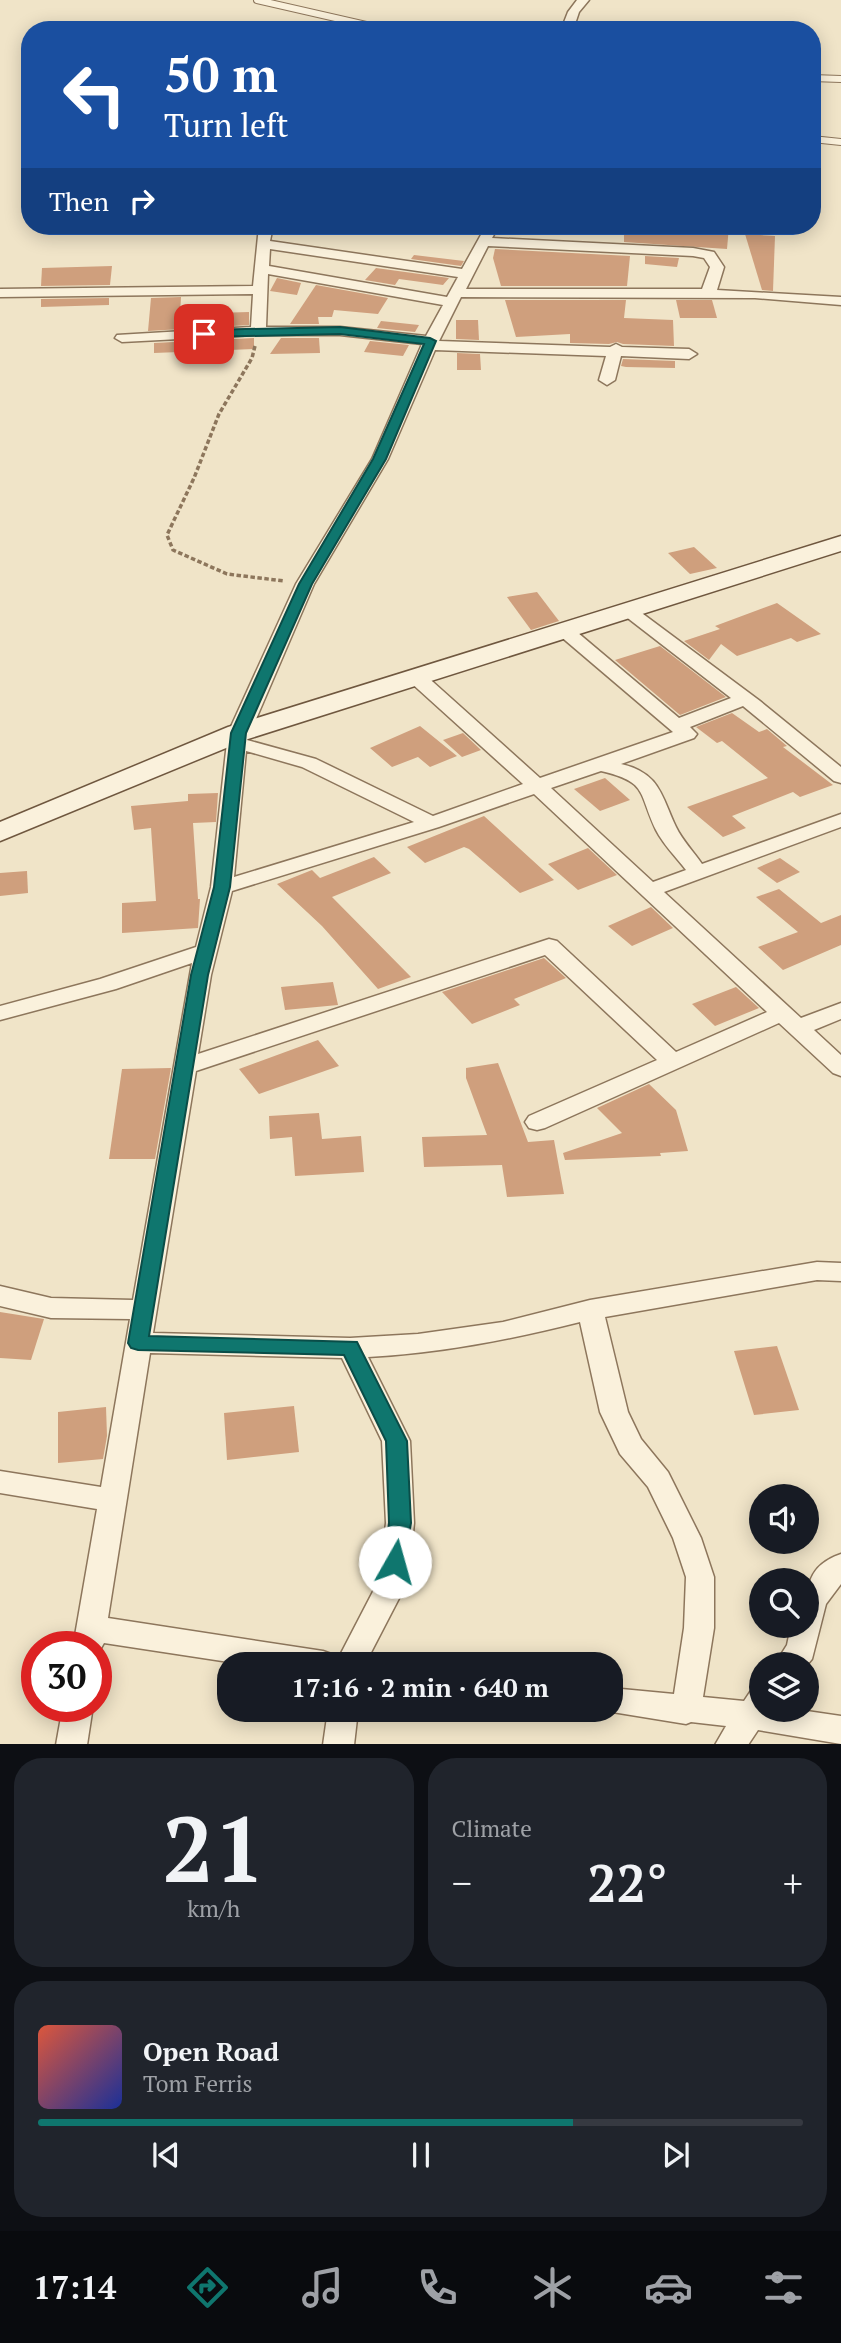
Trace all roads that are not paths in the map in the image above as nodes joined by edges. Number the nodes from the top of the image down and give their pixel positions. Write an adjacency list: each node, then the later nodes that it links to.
1 (257, 0): 3 (lane)
2 (583, 0): 4 (street)
3 (349, 21)
4 (570, 21)
5 (821, 78): 6 (lane)
6 (841, 79)
7 (821, 140): 8 (lane)
8 (841, 142)
9 (262, 235): 12 (street)
10 (487, 235): 14 (street)
11 (510, 235): 17 (street)
12 (263, 244): 13 (street); 14 (street)
13 (263, 269): 15 (street); 18 (street)
14 (466, 274): 18 (street)
15 (260, 290): 16 (street); 20 (street)
16 (0, 293)
17 (708, 294): 18 (street); 19 (street)
18 (452, 298): 22 (street)
19 (841, 301)
20 (258, 331): 21 (street); 22 (street)
21 (122, 338)
22 (430, 343): 23 (street); 32 (street)
23 (616, 349): 24 (street); 25 (street)
24 (689, 354)
25 (607, 380)
26 (841, 543): 27 (street)
27 (625, 609): 28 (street); 30 (street)
28 (565, 631): 29 (street); 31 (street)
29 (416, 677): 32 (street); 35 (street)
30 (745, 699): 31 (street); 34 (street)
31 (678, 724): 33 (street)
32 (238, 738): 37 (street); 38 (street); 40 (street)
33 (601, 765): 35 (street); 39 (street)
34 (841, 777)
35 (537, 786): 37 (street); 41 (street)
36 (841, 820): 39 (street)
37 (432, 822): 40 (street)
38 (0, 832)
39 (698, 872): 41 (street)
40 (222, 887): 42 (street)
41 (650, 890): 45 (street)
42 (206, 951): 44 (street); 47 (street)
43 (841, 1010): 45 (street)
44 (1, 1014)
45 (790, 1020): 46 (street); 48 (street)
46 (674, 1063): 47 (street); 49 (street)
47 (184, 1068): 52 (street)
48 (841, 1068)
49 (537, 1122)
50 (841, 1272): 53 (street)
51 (0, 1296): 52 (street)
52 (144, 1310): 54 (street)
53 (590, 1310): 55 (street); 66 (street)
54 (138, 1343): 55 (street); 57 (street)
55 (350, 1348): 63 (street)
56 (0, 1482): 57 (street)
57 (113, 1500): 60 (street)
58 (841, 1566): 59 (street)
59 (819, 1591)
60 (91, 1631)
61 (112, 1640): 62 (street)
62 (219, 1652)
63 (357, 1652)
64 (623, 1703): 66 (street)
65 (749, 1708): 66 (street)
66 (686, 1711)
67 (749, 1718): 74 (street)
68 (75, 1722): 72 (street)
69 (341, 1722): 73 (street)
70 (810, 1722): 71 (street)
71 (841, 1730)
72 (71, 1744)
73 (338, 1744)
74 (731, 1744)

